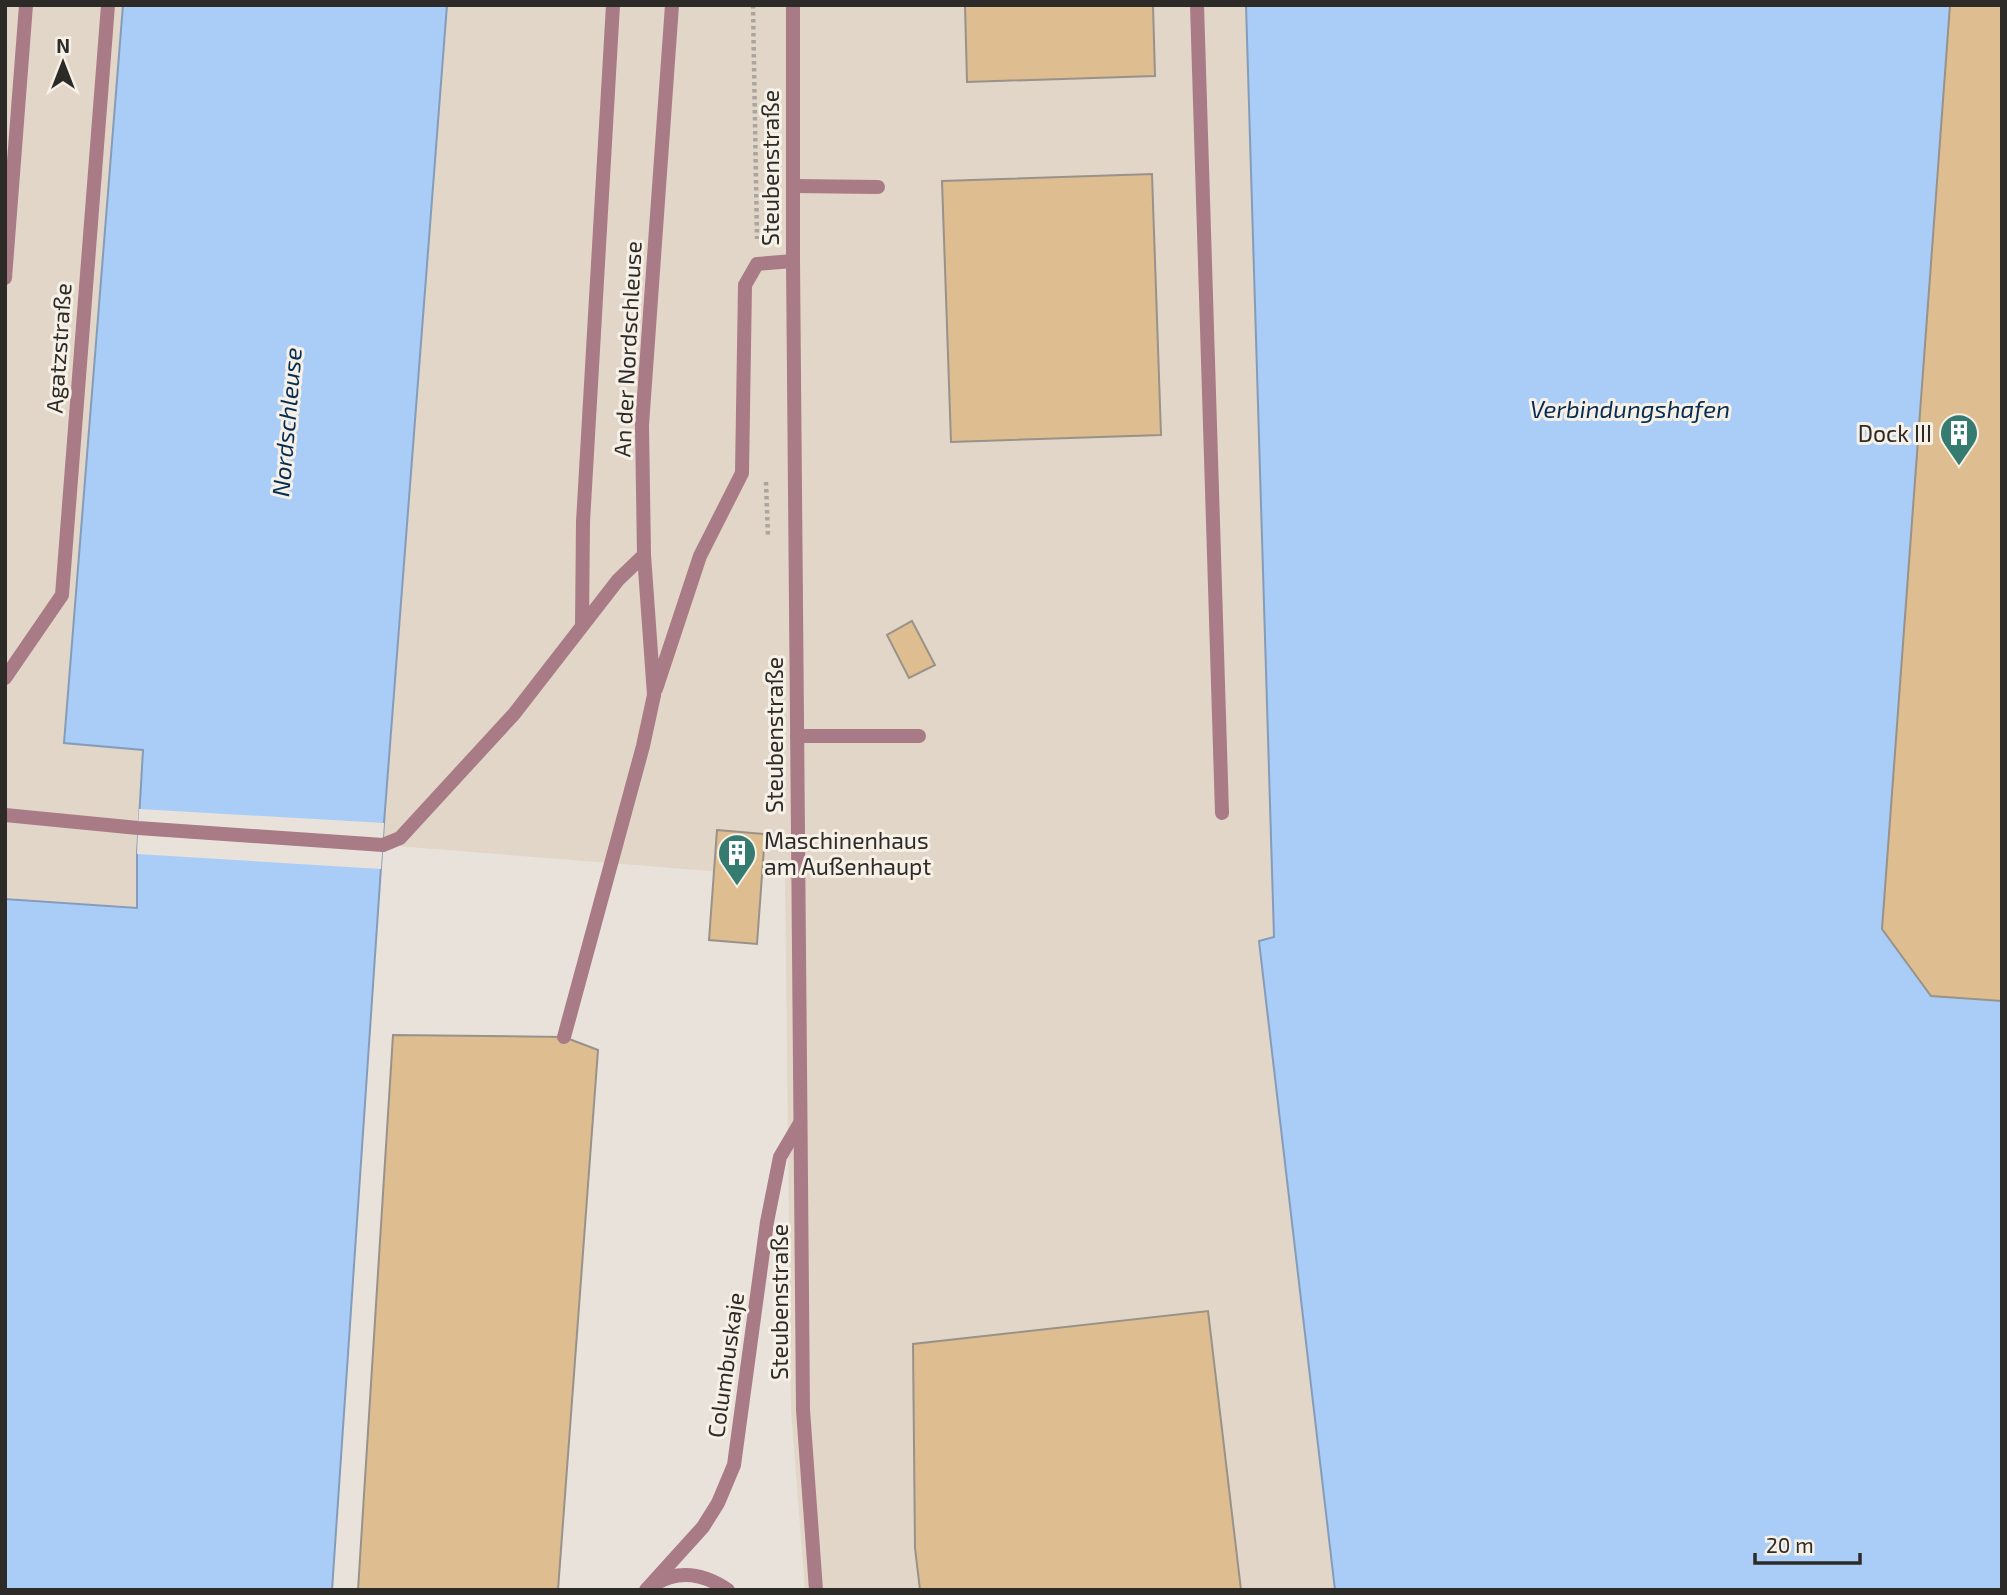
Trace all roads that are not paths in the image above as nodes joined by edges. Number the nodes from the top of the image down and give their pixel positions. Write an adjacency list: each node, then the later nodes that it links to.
1 (26, 5): 10 (street)
2 (108, 5): 13 (street, Agatzstraße)
3 (613, 5): 12 (street)
4 (672, 5): 11 (street, An der Nordschleuse)
5 (793, 5): 7 (street, Steubenstraße)
6 (1197, 5): 17 (street)
7 (793, 186): 8 (street); 9 (street, Steubenstraße)
8 (878, 187)
9 (793, 261): 14 (street, An der Nordschleuse); 15 (street, Steubenstraße)
10 (5, 278)
11 (644, 555): 12 (street); 14 (street, An der Nordschleuse)
12 (582, 626): 18 (street)
13 (5, 678)
14 (654, 695): 19 (street, An der Nordschleuse)
15 (797, 736): 16 (street); 20 (street, Steubenstraße)
16 (919, 736)
17 (1222, 813)
18 (5, 815)
19 (564, 1037)
20 (800, 1123): 21 (street, Columbuskaje); 23 (street, Steubenstraße)
21 (646, 1590): 22 (street, Columbuskaje)
22 (728, 1590)
23 (816, 1590)

